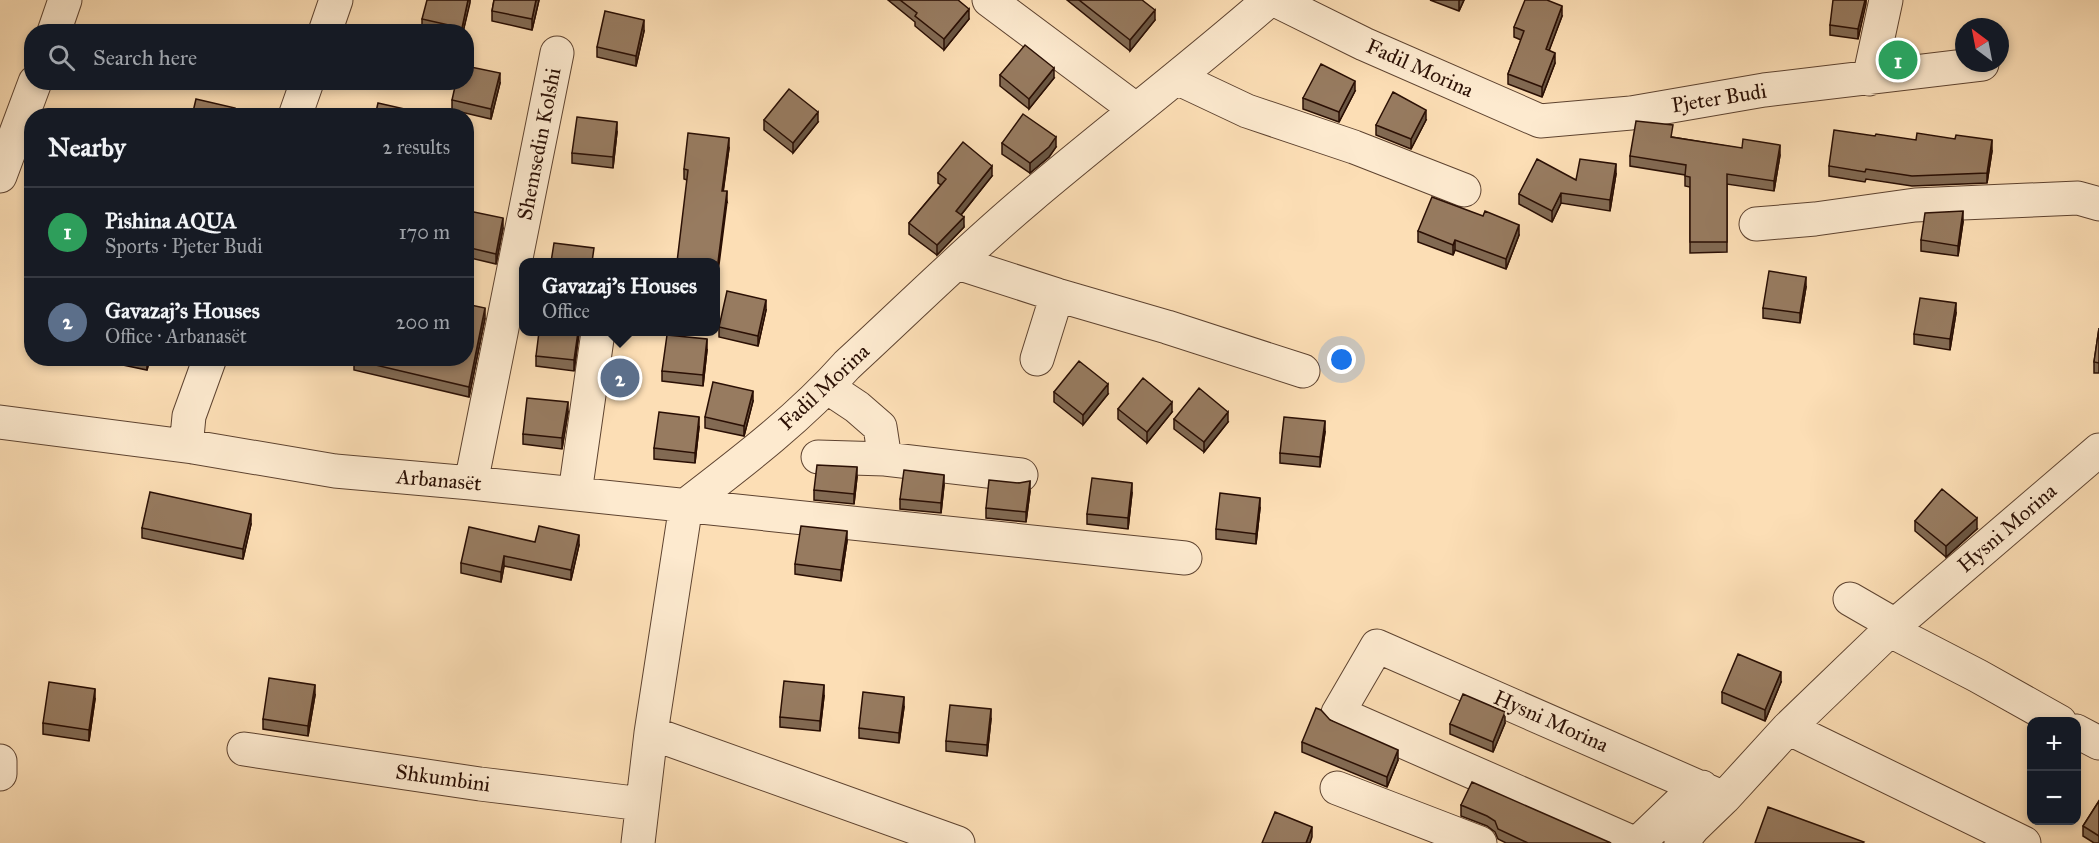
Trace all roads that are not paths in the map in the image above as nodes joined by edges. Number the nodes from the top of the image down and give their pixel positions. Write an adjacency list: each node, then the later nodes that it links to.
1 (65, 0): 7 (street)
2 (336, 0): 8 (street)
3 (989, 0): 17 (street)
4 (1269, 0): 11 (street, Fadil Morina)
5 (1275, 0): 19 (street, Fadil Morina)
6 (1886, 0): 12 (street)
7 (57, 24)
8 (328, 24)
9 (557, 53): 37 (street, Shemsedin Kolshi)
10 (1955, 67): 12 (street, Pjeter Budi)
11 (1177, 78): 17 (street, Fadil Morina); 21 (street)
12 (1869, 78): 19 (street, Pjeter Budi)
13 (32, 90): 15 (street)
14 (304, 90): 16 (street)
15 (25, 108)
16 (299, 108)
17 (1135, 109): 24 (street, Fadil Morina)
18 (24, 112): 20 (street)
19 (1569, 120)
20 (0, 176)
21 (1464, 190)
22 (2099, 204): 23 (street)
23 (1756, 224)
24 (958, 263): 25 (street); 30 (street, Fadil Morina)
25 (1057, 295): 27 (street); 29 (street)
26 (597, 336): 38 (street)
27 (1037, 359)
28 (207, 366): 32 (street)
29 (1303, 371)
30 (827, 387): 35 (street); 39 (street, Fadil Morina)
31 (0, 422): 32 (street, Arbanasët)
32 (193, 447): 37 (street, Arbanasët)
33 (2099, 450): 42 (street, Hysni Morina)
34 (818, 457): 35 (street)
35 (885, 459): 36 (street)
36 (1021, 475)
37 (471, 483): 38 (street, Arbanasët)
38 (575, 494): 39 (street, Arbanasët)
39 (686, 505): 40 (street, Arbanasët); 45 (street)
40 (1185, 558)
41 (1850, 599): 42 (street)
42 (1892, 628): 43 (street); 44 (street, Hysni Morina)
43 (2051, 717)
44 (1788, 728): 52 (street, Hysni Morina); 59 (street)
45 (651, 733): 53 (street); 55 (street)
46 (2081, 734): 47 (street)
47 (2099, 743)
48 (244, 748): 53 (street, Shkumbini)
49 (0, 760): 50 (street)
50 (0, 774)
51 (1337, 788): 56 (street)
52 (1713, 792): 57 (street); 57 (street, Hysni Morina); 58 (street, Hysni Morina)
53 (642, 804): 54 (street)
54 (638, 843)
55 (958, 843)
56 (1480, 843)
57 (1636, 843)
58 (1681, 843)
59 (2024, 843)

